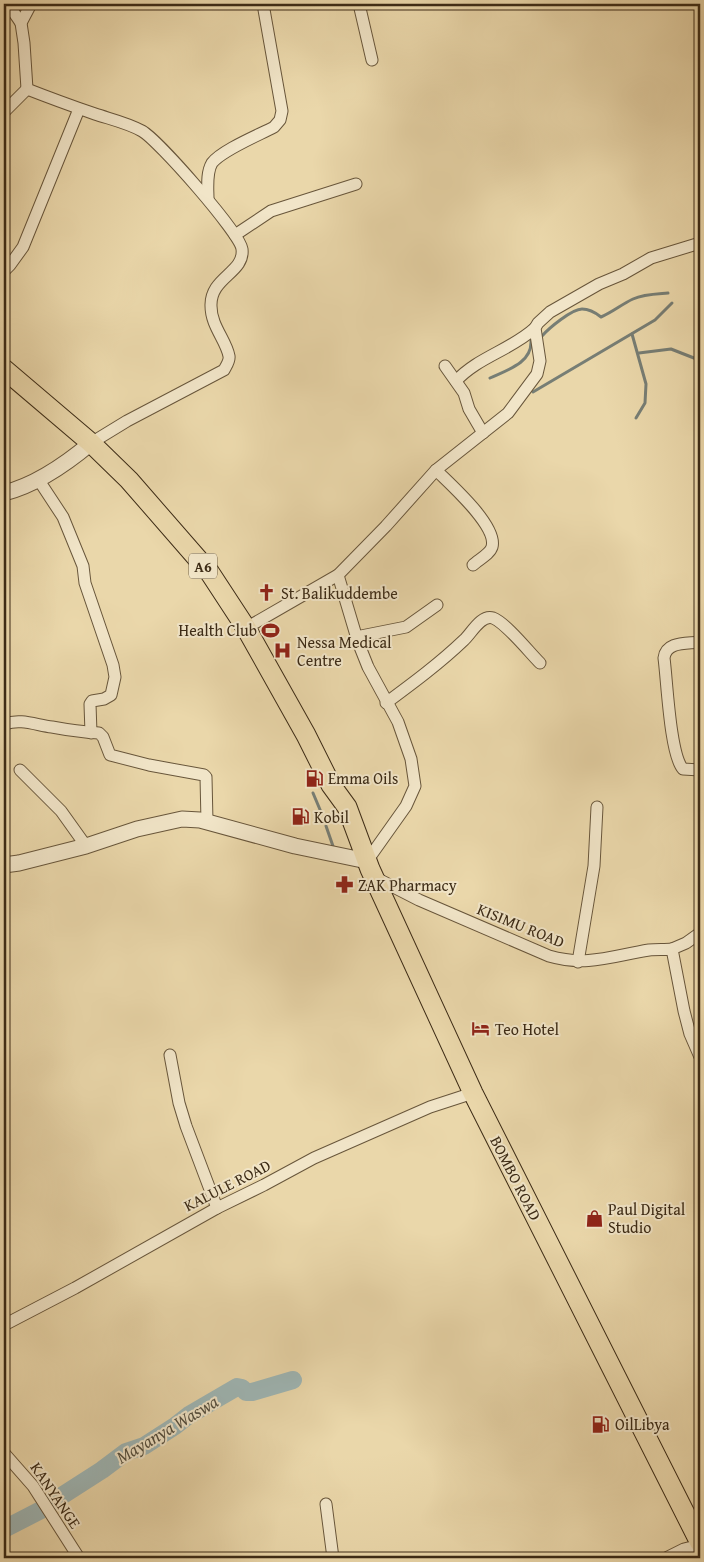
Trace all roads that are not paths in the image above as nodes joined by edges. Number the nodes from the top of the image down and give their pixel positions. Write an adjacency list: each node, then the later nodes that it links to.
1 (8, 4): 5 (street)
2 (31, 4): 5 (street)
3 (262, 4): 11 (street)
4 (359, 4): 6 (street)
5 (21, 23): 7 (street)
6 (372, 60)
7 (27, 89): 8 (street); 9 (street)
8 (79, 109): 11 (street); 14 (street)
9 (4, 112)
10 (356, 184): 12 (street)
11 (208, 199): 12 (street)
12 (235, 235): 20 (street)
13 (700, 243): 15 (street)
14 (4, 271)
15 (535, 328): 18 (street); 19 (street)
16 (445, 366): 18 (street)
17 (4, 369): 20 (main road, A6)
18 (456, 382): 19 (street)
19 (483, 433): 21 (street)
20 (92, 443): 22 (street); 27 (main road, A6)
21 (436, 470): 24 (street); 25 (street)
22 (38, 479): 23 (street); 33 (street)
23 (4, 493)
24 (473, 565)
25 (338, 575): 27 (street); 28 (street)
26 (437, 605): 28 (street)
27 (246, 628): 40 (main road, BOMBO ROAD / A6)
28 (356, 637): 31 (street)
29 (700, 642): 35 (street)
30 (540, 663): 31 (street)
31 (386, 703): 40 (street)
32 (5, 724): 33 (street)
33 (91, 733): 37 (street)
34 (20, 770): 38 (street)
35 (700, 770)
36 (597, 807): 43 (street)
37 (207, 822): 38 (street); 40 (street)
38 (86, 846): 39 (street)
39 (4, 865)
40 (368, 865): 43 (street, KISIMU ROAD); 46 (main road, BOMBO ROAD)
41 (700, 933): 42 (street)
42 (672, 950): 43 (street, KISIMU ROAD); 45 (street)
43 (578, 962)
44 (170, 1055): 47 (street)
45 (700, 1057)
46 (473, 1093): 47 (street, KALULE ROAD); 51 (main road, BOMBO ROAD)
47 (217, 1208): 48 (street, KALULE ROAD)
48 (4, 1325)
49 (4, 1453): 52 (street, KANYANGE)
50 (326, 1504): 53 (street)
51 (700, 1544): 54 (street)
52 (79, 1558)
53 (333, 1558)
54 (666, 1558)

